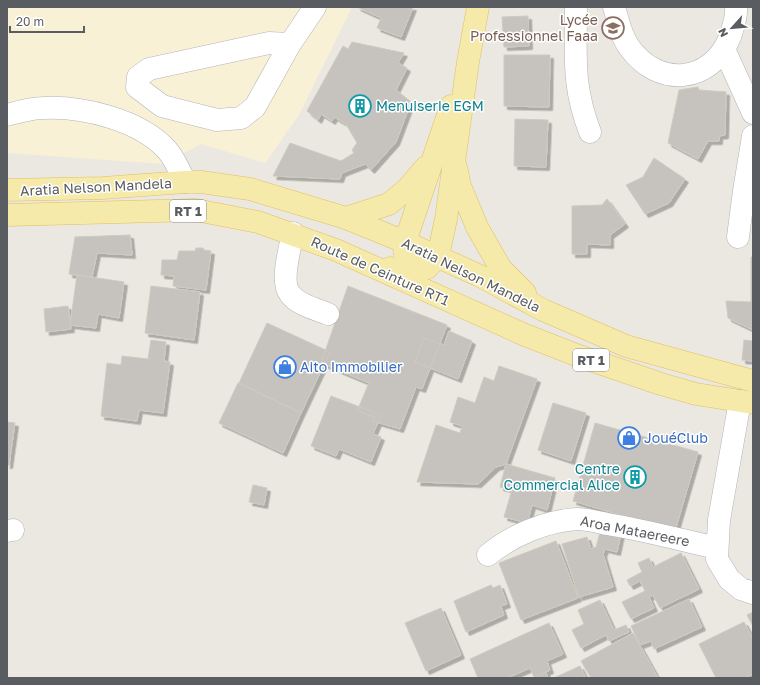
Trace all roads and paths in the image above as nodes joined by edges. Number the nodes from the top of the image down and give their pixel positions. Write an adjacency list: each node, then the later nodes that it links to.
1 (315, 7): 6 (street)
2 (478, 7): 12 (main road)
3 (576, 7): 10 (street)
4 (614, 7): 7 (street)
5 (736, 7): 7 (street)
6 (290, 44): 6 (street)
7 (724, 49): 8 (street)
8 (753, 113)
9 (7, 115): 13 (street, Aratia Nelson Mandela)
10 (590, 132)
11 (753, 136): 18 (street)
12 (444, 156): 16 (main road); 19 (main road); 20 (main road); 24 (main road)
13 (185, 182): 14 (main road, Aratia Nelson Mandela / RT 1); 16 (main road, Aratia Nelson Mandela / RT 1)
14 (7, 190)
15 (7, 215): 17 (main road, Route de Ceinture RT1 / RT 1)
16 (346, 218): 19 (main road, Aratia Nelson Mandela / RT 1)
17 (293, 233): 21 (main road, Route de Ceinture RT1 / RT 1); 25 (street)
18 (738, 237)
19 (405, 242): 20 (main road, Aratia Nelson Mandela / RT 1); 22 (main road)
20 (438, 256): 22 (main road); 24 (main road, Aratia Nelson Mandela / RT 1)
21 (361, 261): 22 (main road); 23 (main road, Route de Ceinture RT1 / RT 1)
22 (413, 272): 23 (main road)
23 (447, 301): 27 (main road, Route de Ceinture RT1 / RT 1)
24 (543, 310): 26 (main road, Aratia Nelson Mandela / RT 1)
25 (328, 314)
26 (753, 381)
27 (747, 402): 28 (street)
28 (717, 548): 29 (street, Aroa Mataereere); 30 (street)
29 (488, 555)
30 (753, 593)

